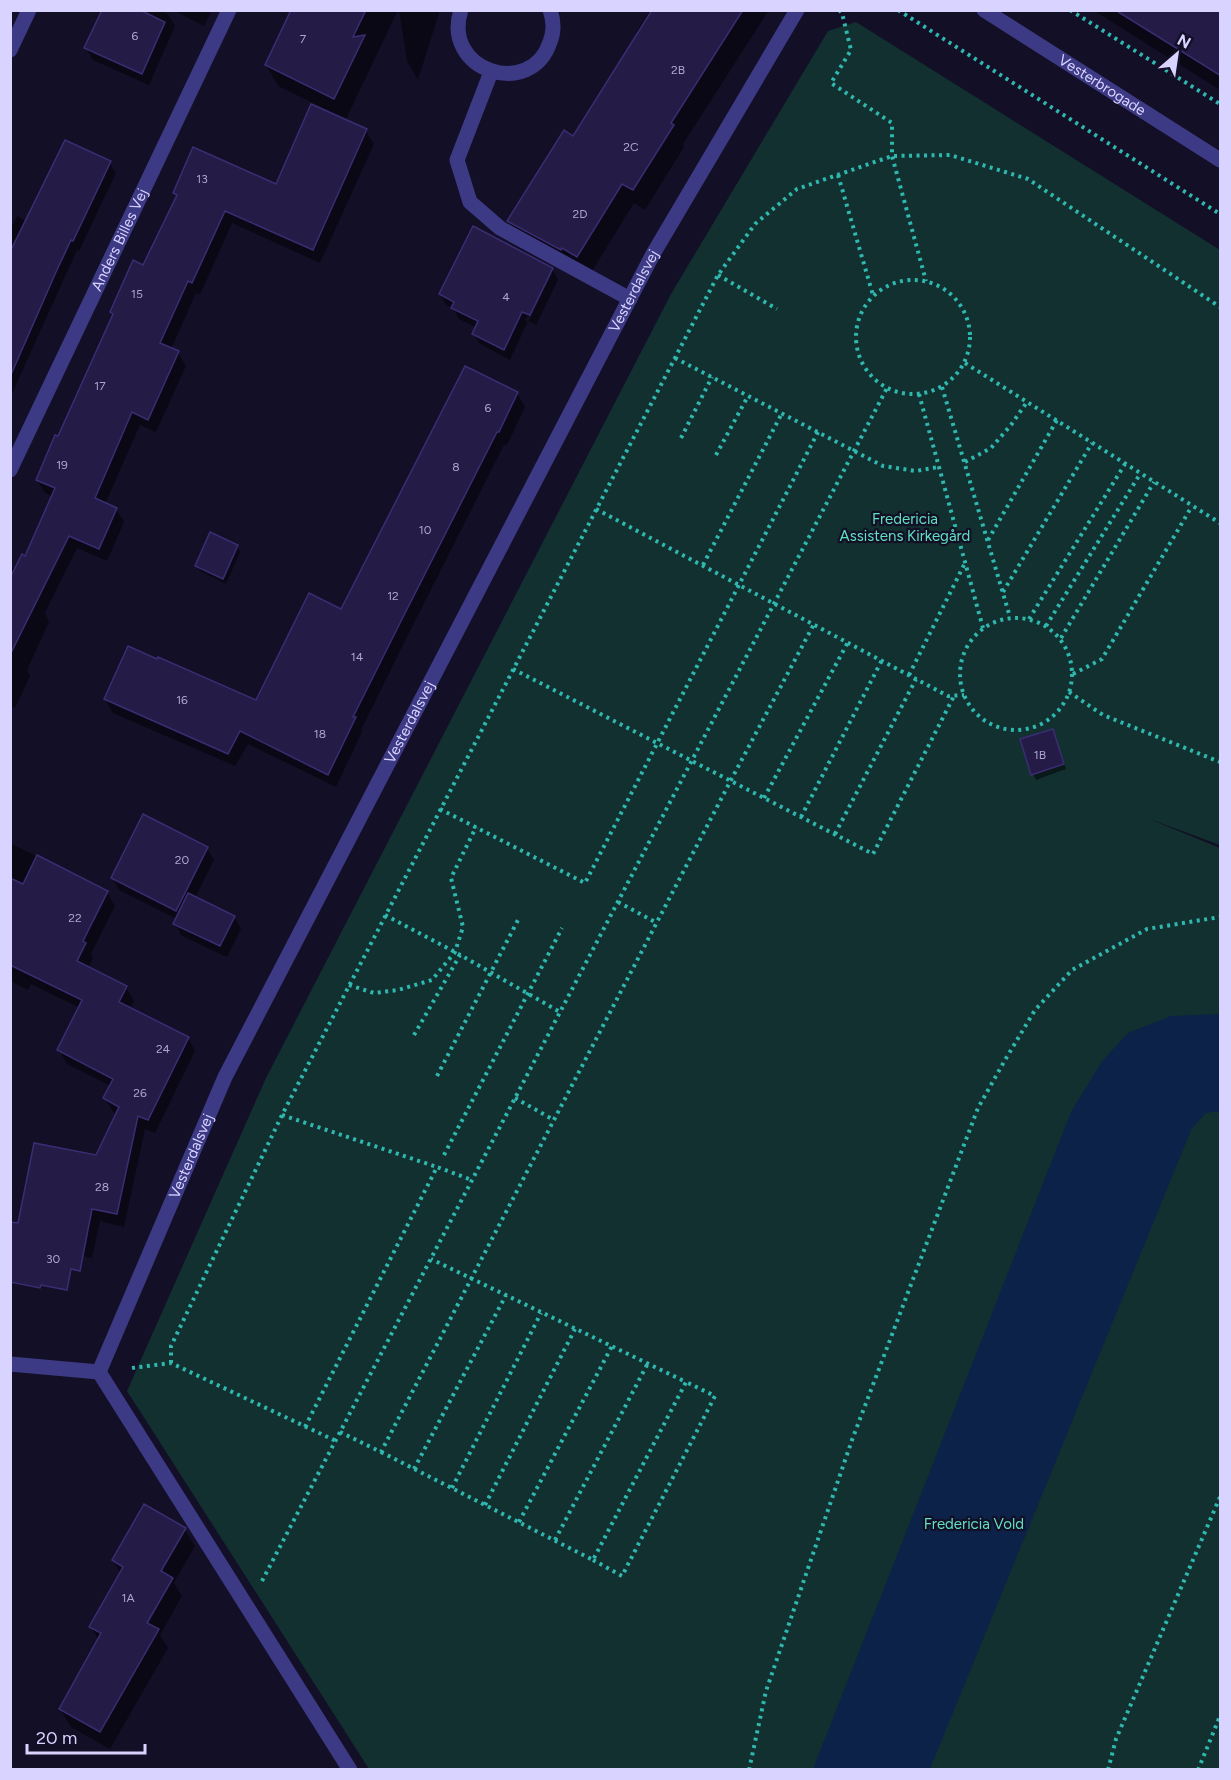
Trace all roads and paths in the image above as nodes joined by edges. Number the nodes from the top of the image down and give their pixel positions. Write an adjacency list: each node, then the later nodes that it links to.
1 (29, 10): 10 (street)
2 (229, 10): 41 (street, Anders Billes Vej)
3 (461, 10): 11 (street)
4 (550, 10): 11 (street)
5 (796, 10): 20 (street, Vesterdalsvej)
6 (839, 10): 13 (path)
7 (898, 10): 16 (path)
8 (984, 10): 14 (street, Vesterbrogade)
9 (1070, 10): 12 (path)
10 (10, 50)
11 (491, 72): 20 (street)
12 (1221, 104)
13 (892, 156): 15 (path); 18 (path); 21 (path)
14 (1221, 160)
15 (838, 175): 17 (path); 19 (path)
16 (1221, 214)
17 (718, 275): 22 (path); 23 (path)
18 (926, 281): 19 (path); 24 (path)
19 (873, 295): 27 (path)
20 (630, 299): 105 (street, Vesterdalsvej)
21 (1221, 307)
22 (777, 309)
23 (675, 358): 25 (path); 45 (path)
24 (965, 363): 26 (path); 30 (path)
25 (712, 377): 29 (path); 34 (path)
26 (942, 387): 28 (path); 38 (path)
27 (887, 388): 28 (path); 36 (path)
28 (919, 394): 40 (path)
29 (748, 396): 31 (path); 37 (path)
30 (1027, 402): 32 (path); 38 (path)
31 (782, 413): 33 (path); 49 (path)
32 (1057, 420): 35 (path); 47 (path)
33 (818, 432): 36 (path); 50 (path)
34 (681, 438)
35 (1092, 443): 39 (path); 51 (path)
36 (855, 451): 40 (path); 52 (path)
37 (716, 455)
38 (965, 462): 47 (path)
39 (1125, 464): 42 (path); 54 (path)
40 (938, 467): 48 (path)
41 (10, 470)
42 (1140, 474): 43 (path); 56 (path)
43 (1154, 482): 44 (path); 58 (path)
44 (1192, 506): 46 (path); 62 (path)
45 (596, 509): 49 (path); 61 (path)
46 (1221, 523)
47 (988, 540): 51 (path)
48 (965, 562): 57 (path); 63 (path)
49 (703, 565): 50 (path)
50 (739, 584): 52 (path); 68 (path)
51 (1003, 592): 53 (path)
52 (775, 603): 55 (path); 69 (path)
53 (1010, 617): 54 (path); 57 (path)
54 (1029, 619): 56 (path)
55 (814, 624): 59 (path); 71 (path)
56 (1047, 626): 58 (path)
57 (983, 628): 66 (path)
58 (1060, 638): 62 (path)
59 (848, 642): 60 (path); 72 (path)
60 (882, 660): 63 (path); 74 (path)
61 (513, 669): 68 (path); 73 (path)
62 (1072, 674): 65 (path)
63 (909, 675): 64 (path)
64 (916, 679): 67 (path); 76 (path)
65 (1069, 692): 66 (path); 70 (path)
66 (963, 695): 67 (path)
67 (954, 696): 76 (path)
68 (656, 742): 69 (path); 75 (path)
69 (693, 761): 71 (path); 77 (path)
70 (1221, 762)
71 (731, 780): 72 (path); 81 (path)
72 (765, 798): 74 (path)
73 (440, 809): 75 (path); 78 (path)
74 (801, 817): 76 (path)
75 (476, 827): 83 (path)
76 (835, 834)
77 (618, 902): 81 (path); 87 (path)
78 (385, 915): 83 (path); 85 (path)
79 (1221, 917): 121 (path)
80 (518, 920): 84 (path)
81 (657, 923): 92 (path)
82 (562, 928): 86 (path)
83 (458, 954): 84 (path); 85 (path); 88 (path)
84 (491, 973): 86 (path); 89 (path)
85 (349, 985): 91 (path)
86 (528, 993): 87 (path); 93 (path)
87 (560, 1012): 90 (path)
88 (414, 1035)
89 (437, 1076)
90 (515, 1098): 92 (path); 95 (path)
91 (282, 1115): 94 (path); 102 (path)
92 (554, 1120): 97 (path)
93 (444, 1155)
94 (437, 1167): 95 (path); 107 (path)
95 (472, 1180): 96 (path)
96 (431, 1259): 97 (path); 108 (path)
97 (471, 1279): 98 (path); 110 (path)
98 (506, 1295): 99 (path); 111 (path)
99 (541, 1313): 100 (path); 112 (path)
100 (575, 1329): 101 (path); 114 (path)
101 (612, 1346): 103 (path); 115 (path)
102 (171, 1363): 105 (path); 107 (path)
103 (648, 1363): 106 (path); 116 (path)
104 (10, 1364): 105 (street)
105 (99, 1372): 118 (street)
106 (686, 1382): 117 (path); 117 (path)
107 (305, 1427): 109 (path)
108 (340, 1432): 109 (path); 110 (path)
109 (336, 1441): 118 (path)
110 (381, 1452): 111 (path)
111 (414, 1469): 112 (path)
112 (452, 1488): 114 (path)
113 (1221, 1497): 122 (path)
114 (485, 1505): 115 (path)
115 (519, 1522): 116 (path)
116 (555, 1540): 117 (path)
117 (593, 1560)
118 (248, 1608): 120 (street)
119 (1221, 1716): 123 (path)
120 (350, 1770)
121 (749, 1770)
122 (1108, 1770)
123 (1198, 1770)

